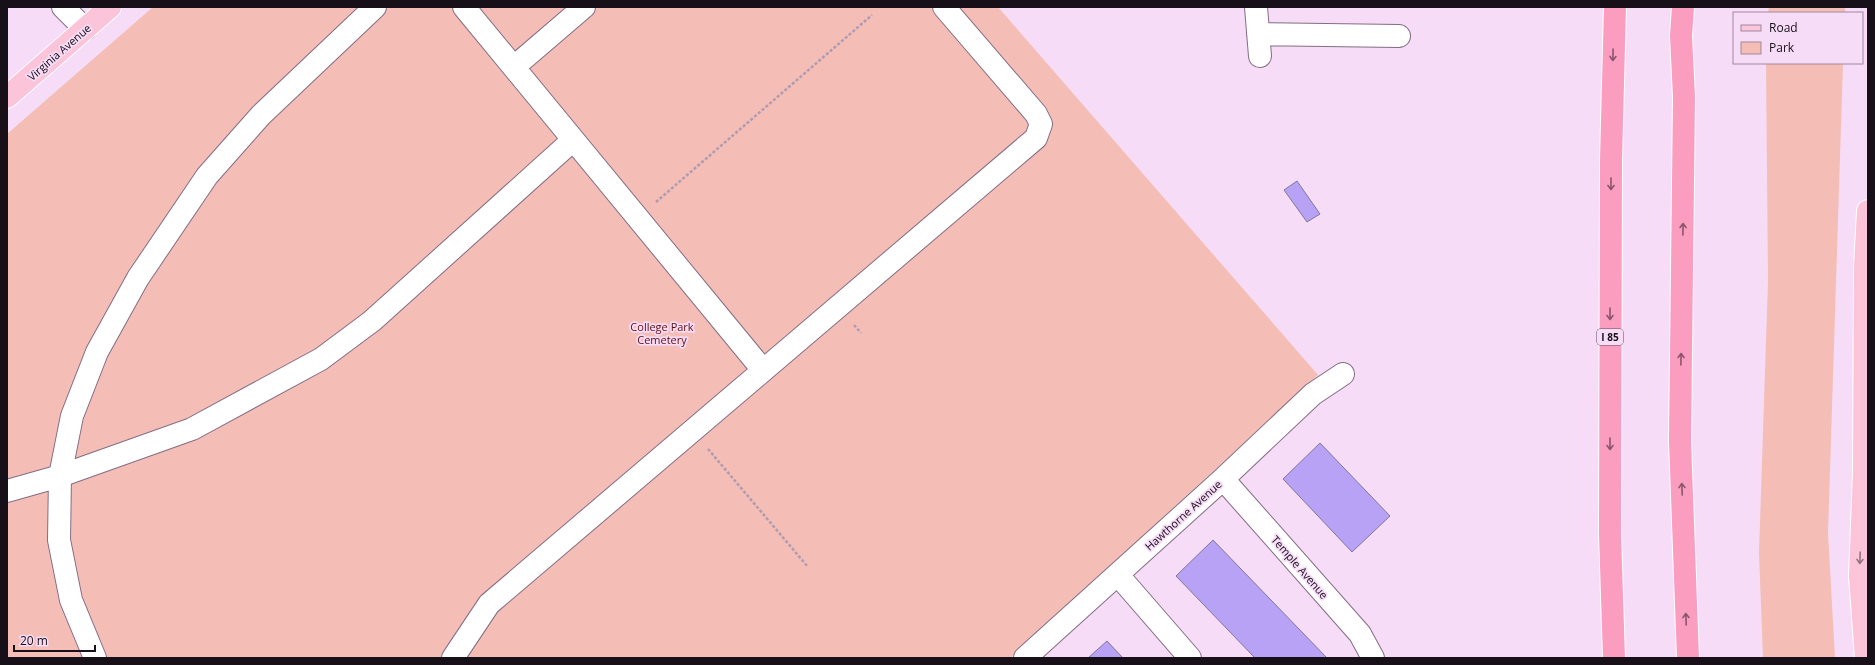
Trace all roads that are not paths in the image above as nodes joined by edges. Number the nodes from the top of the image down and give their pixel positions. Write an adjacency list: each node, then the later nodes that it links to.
1 (63, 7): 11 (street)
2 (110, 7): 11 (main road, Virginia Avenue)
3 (375, 7): 22 (street)
4 (464, 7): 16 (street)
5 (584, 7): 16 (street)
6 (944, 7): 20 (street)
7 (1256, 7): 12 (street)
8 (1683, 7): 14 (highway)
9 (1692, 7): 14 (highway)
10 (1614, 10): 31 (highway, I 85, one-way to 31)
11 (85, 29): 17 (main road, Virginia Avenue)
12 (1258, 34): 13 (street); 15 (street)
13 (1398, 36)
14 (1681, 36): 32 (highway, one-way to 14)
15 (1260, 56)
16 (514, 67): 18 (street)
17 (7, 97)
18 (573, 140): 20 (street); 22 (street)
19 (1868, 211): 33 (main road, one-way to 33)
20 (763, 370): 27 (street)
21 (1343, 374): 23 (street, Hawthorne Avenue)
22 (60, 476): 24 (street); 26 (street)
23 (1223, 479): 25 (street, Hawthorne Avenue); 30 (street, Temple Avenue)
24 (7, 491)
25 (1118, 575): 28 (street, Hawthorne Avenue); 29 (street)
26 (95, 658)
27 (453, 658)
28 (1026, 658)
29 (1190, 658)
30 (1373, 658)
31 (1614, 658)
32 (1688, 658)
33 (1866, 658)

